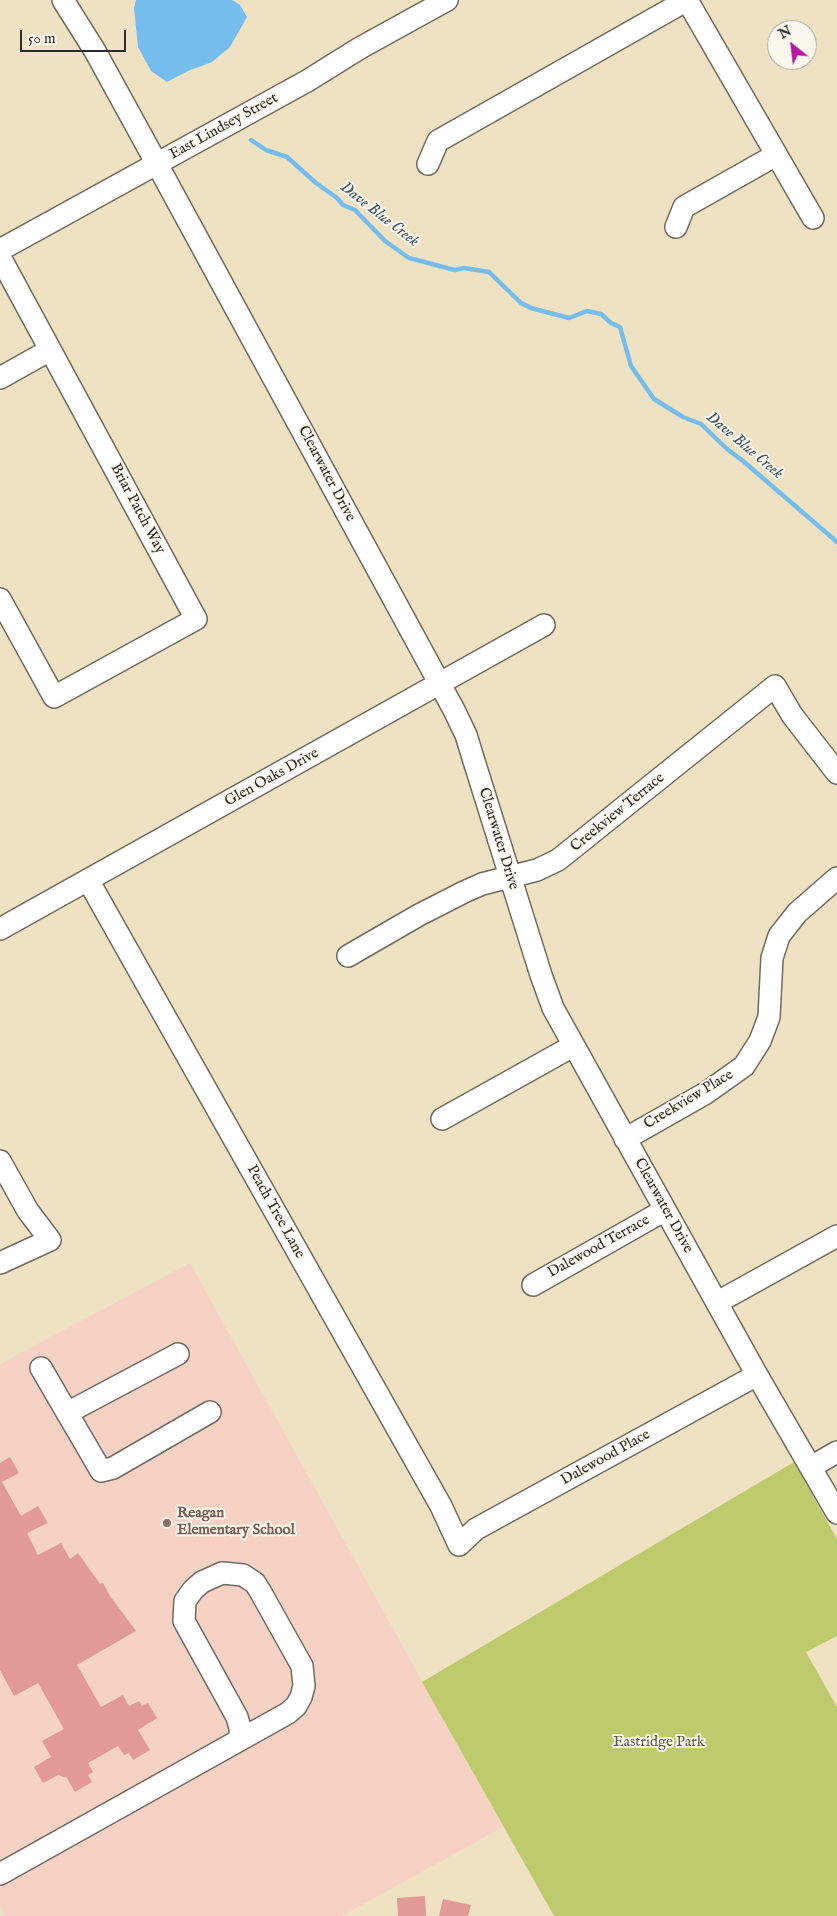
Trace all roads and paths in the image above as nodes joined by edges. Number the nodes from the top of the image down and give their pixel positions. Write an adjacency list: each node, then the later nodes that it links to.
1 (63, 0): 5 (street, Clearwater Drive)
2 (447, 0): 5 (street, East Lindsey Street)
3 (687, 0): 4 (street); 6 (street)
4 (776, 155): 7 (street); 8 (street)
5 (157, 164): 9 (street, East Lindsey Street); 15 (street, Clearwater Drive)
6 (428, 164)
7 (813, 218)
8 (676, 226)
9 (0, 250)
10 (0, 257): 11 (street, Briar Patch Way)
11 (50, 350): 12 (street); 13 (street, Briar Patch Way)
12 (0, 378)
13 (0, 599)
14 (544, 625): 15 (street, Glen Oaks Drive)
15 (440, 684): 17 (street, Clearwater Drive); 19 (street, Glen Oaks Drive)
16 (837, 773): 17 (street, Creekview Terrace)
17 (510, 877): 21 (street, Creekview Terrace); 22 (street, Clearwater Drive)
18 (837, 878): 24 (street, Creekview Place)
19 (88, 880): 20 (street, Glen Oaks Drive); 39 (street, Peach Tree Lane)
20 (0, 929)
21 (348, 956)
22 (573, 1046): 23 (street); 24 (street, Clearwater Drive)
23 (442, 1119)
24 (625, 1138): 26 (street, Clearwater Drive)
25 (0, 1161): 28 (street)
26 (666, 1210): 29 (street, Dalewood Terrace); 30 (street, Clearwater Drive)
27 (837, 1236): 30 (street)
28 (0, 1263)
29 (533, 1284)
30 (718, 1302): 33 (street, Clearwater Drive)
31 (178, 1354): 35 (street)
32 (41, 1368): 35 (street)
33 (757, 1375): 37 (street, Clearwater Drive); 39 (street, Dalewood Place)
34 (210, 1412): 35 (street)
35 (67, 1413)
36 (837, 1452): 37 (street)
37 (811, 1467): 38 (street, Clearwater Drive)
38 (837, 1513)
39 (459, 1545)
40 (240, 1740): 40 (street); 41 (street)
41 (0, 1874)

